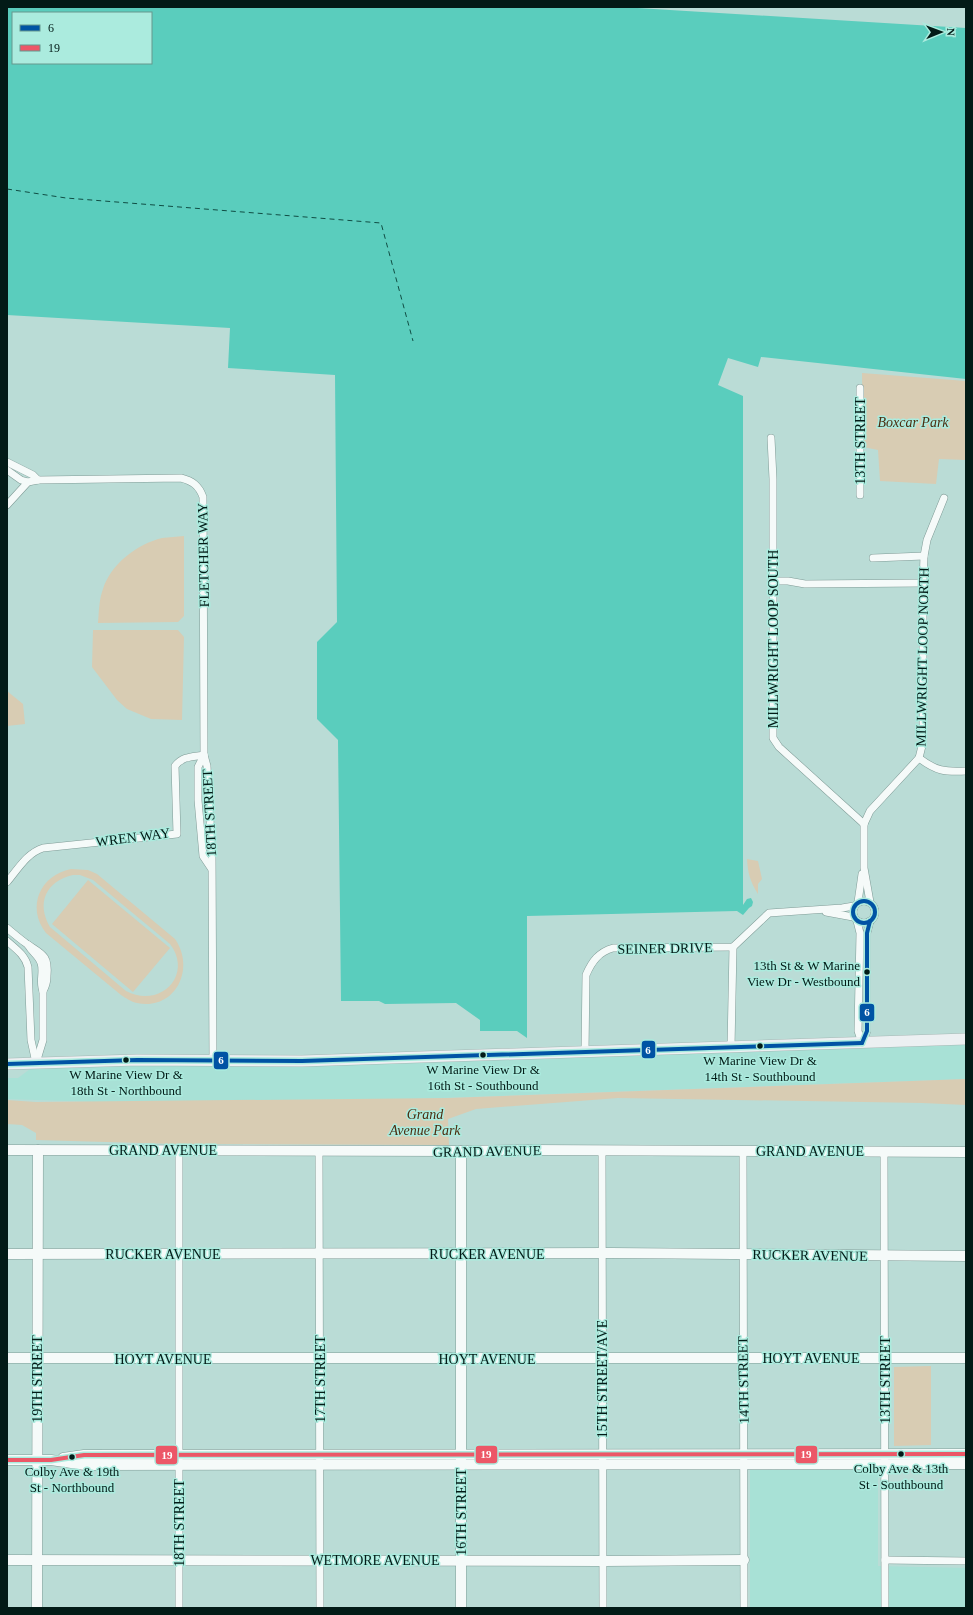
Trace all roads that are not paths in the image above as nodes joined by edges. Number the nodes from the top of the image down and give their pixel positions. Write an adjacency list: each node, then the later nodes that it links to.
1 (860, 388): 7 (street, 13TH STREET)
2 (771, 438): 12 (street, MILLWRIGHT LOOP SOUTH)
3 (7, 462): 5 (street)
4 (7, 470): 6 (street)
5 (38, 480): 6 (street, FLETCHER WAY); 14 (street, FLETCHER WAY)
6 (28, 482): 9 (street)
7 (860, 495)
8 (944, 498): 10 (street, MILLWRIGHT LOOP NORTH)
9 (7, 505)
10 (924, 556): 11 (street); 13 (street, MILLWRIGHT LOOP NORTH)
11 (873, 558)
12 (773, 581): 13 (street); 17 (street, MILLWRIGHT LOOP SOUTH)
13 (923, 583): 15 (street, MILLWRIGHT LOOP NORTH)
14 (204, 755): 19 (street, WREN WAY); 32 (street, 18TH STREET)
15 (919, 758): 16 (street); 17 (street, MILLWRIGHT LOOP NORTH)
16 (966, 771)
17 (864, 824): 18 (street)
18 (864, 868): 20 (street); 21 (street)
19 (7, 882)
20 (870, 902): 21 (street); 24 (street)
21 (856, 904): 22 (street, SEINER DRIVE); 23 (street)
22 (820, 910): 23 (street, SEINER DRIVE); 27 (street, SEINER DRIVE)
23 (855, 919): 24 (street); 29 (street)
24 (870, 921): 29 (street)
25 (7, 928): 33 (street)
26 (7, 941): 33 (street)
27 (733, 947): 30 (street); 31 (street, SEINER DRIVE)
28 (966, 1039): 29 (main road)
29 (862, 1043): 30 (main road)
30 (731, 1047): 31 (main road)
31 (586, 1052): 32 (main road)
32 (213, 1061): 33 (main road)
33 (36, 1063): 34 (main road)
34 (7, 1064)
35 (7, 1150): 36 (street, GRAND AVENUE)
36 (38, 1150): 37 (street, GRAND AVENUE); 45 (street, 19TH STREET)
37 (179, 1150): 38 (street, GRAND AVENUE); 46 (street, 18TH STREET)
38 (320, 1150): 39 (street, GRAND AVENUE); 47 (street, 17TH STREET)
39 (461, 1151): 40 (street, GRAND AVENUE); 48 (street, 16TH STREET)
40 (602, 1151): 41 (street, GRAND AVENUE); 49 (street, 15TH STREET/AVE)
41 (743, 1151): 42 (street, GRAND AVENUE); 50 (street, 14TH STREET)
42 (884, 1151): 43 (street, GRAND AVENUE); 51 (street, 13TH STREET)
43 (966, 1152)
44 (7, 1254): 45 (street, RUCKER AVENUE)
45 (37, 1254): 46 (street, RUCKER AVENUE); 54 (street, 19TH STREET)
46 (179, 1254): 47 (street, RUCKER AVENUE); 58 (street, 18TH STREET)
47 (320, 1254): 48 (street, RUCKER AVENUE); 59 (street, 17TH STREET)
48 (461, 1254): 49 (street, RUCKER AVENUE); 60 (street, 16TH STREET)
49 (602, 1254): 50 (street, RUCKER AVENUE); 61 (street, 15TH STREET/AVE)
50 (743, 1254): 51 (street, RUCKER AVENUE); 55 (street, 14TH STREET)
51 (884, 1256): 52 (street, RUCKER AVENUE); 56 (street, 13TH STREET)
52 (966, 1256)
53 (7, 1358): 54 (street, HOYT AVENUE)
54 (37, 1358): 58 (street, HOYT AVENUE); 69 (street, 19TH STREET)
55 (743, 1358): 56 (street, HOYT AVENUE); 61 (street, HOYT AVENUE); 63 (street, 14TH STREET)
56 (884, 1358): 57 (street, HOYT AVENUE); 67 (street, 13TH STREET)
57 (966, 1358)
58 (179, 1359): 59 (street, HOYT AVENUE); 70 (street, 18TH STREET)
59 (320, 1359): 60 (street, HOYT AVENUE); 64 (street, 17TH STREET)
60 (461, 1359): 61 (street, HOYT AVENUE); 65 (street, 16TH STREET)
61 (602, 1359): 66 (street, 15TH STREET/AVE)
62 (966, 1454): 67 (street)
63 (744, 1458): 66 (street); 67 (street); 76 (street, 14TH STREET)
64 (320, 1459): 65 (street); 70 (street); 74 (street, 17TH STREET)
65 (461, 1459): 66 (street); 75 (street, 16TH STREET)
66 (602, 1459): 79 (street, 15TH STREET/AVE)
67 (885, 1459): 71 (street); 77 (street, 13TH STREET)
68 (7, 1460): 69 (street)
69 (37, 1460): 70 (street); 73 (street, 19TH STREET)
70 (179, 1460): 78 (street, 18TH STREET)
71 (966, 1464)
72 (7, 1560): 73 (street, WETMORE AVENUE)
73 (37, 1560): 78 (street, WETMORE AVENUE); 81 (street, 19TH STREET)
74 (320, 1560): 75 (street, WETMORE AVENUE); 78 (street, WETMORE AVENUE); 83 (street, 17TH STREET)
75 (461, 1560): 79 (street, WETMORE AVENUE); 84 (street, 16TH STREET)
76 (744, 1560): 79 (street, WETMORE AVENUE); 86 (street, 14TH STREET)
77 (885, 1560): 80 (street); 87 (street, 13TH STREET)
78 (179, 1561): 82 (street, 18TH STREET)
79 (602, 1561): 85 (street, 15TH STREET/AVE)
80 (966, 1561)
81 (38, 1608)
82 (179, 1608)
83 (320, 1608)
84 (461, 1608)
85 (602, 1608)
86 (744, 1608)
87 (885, 1608)

